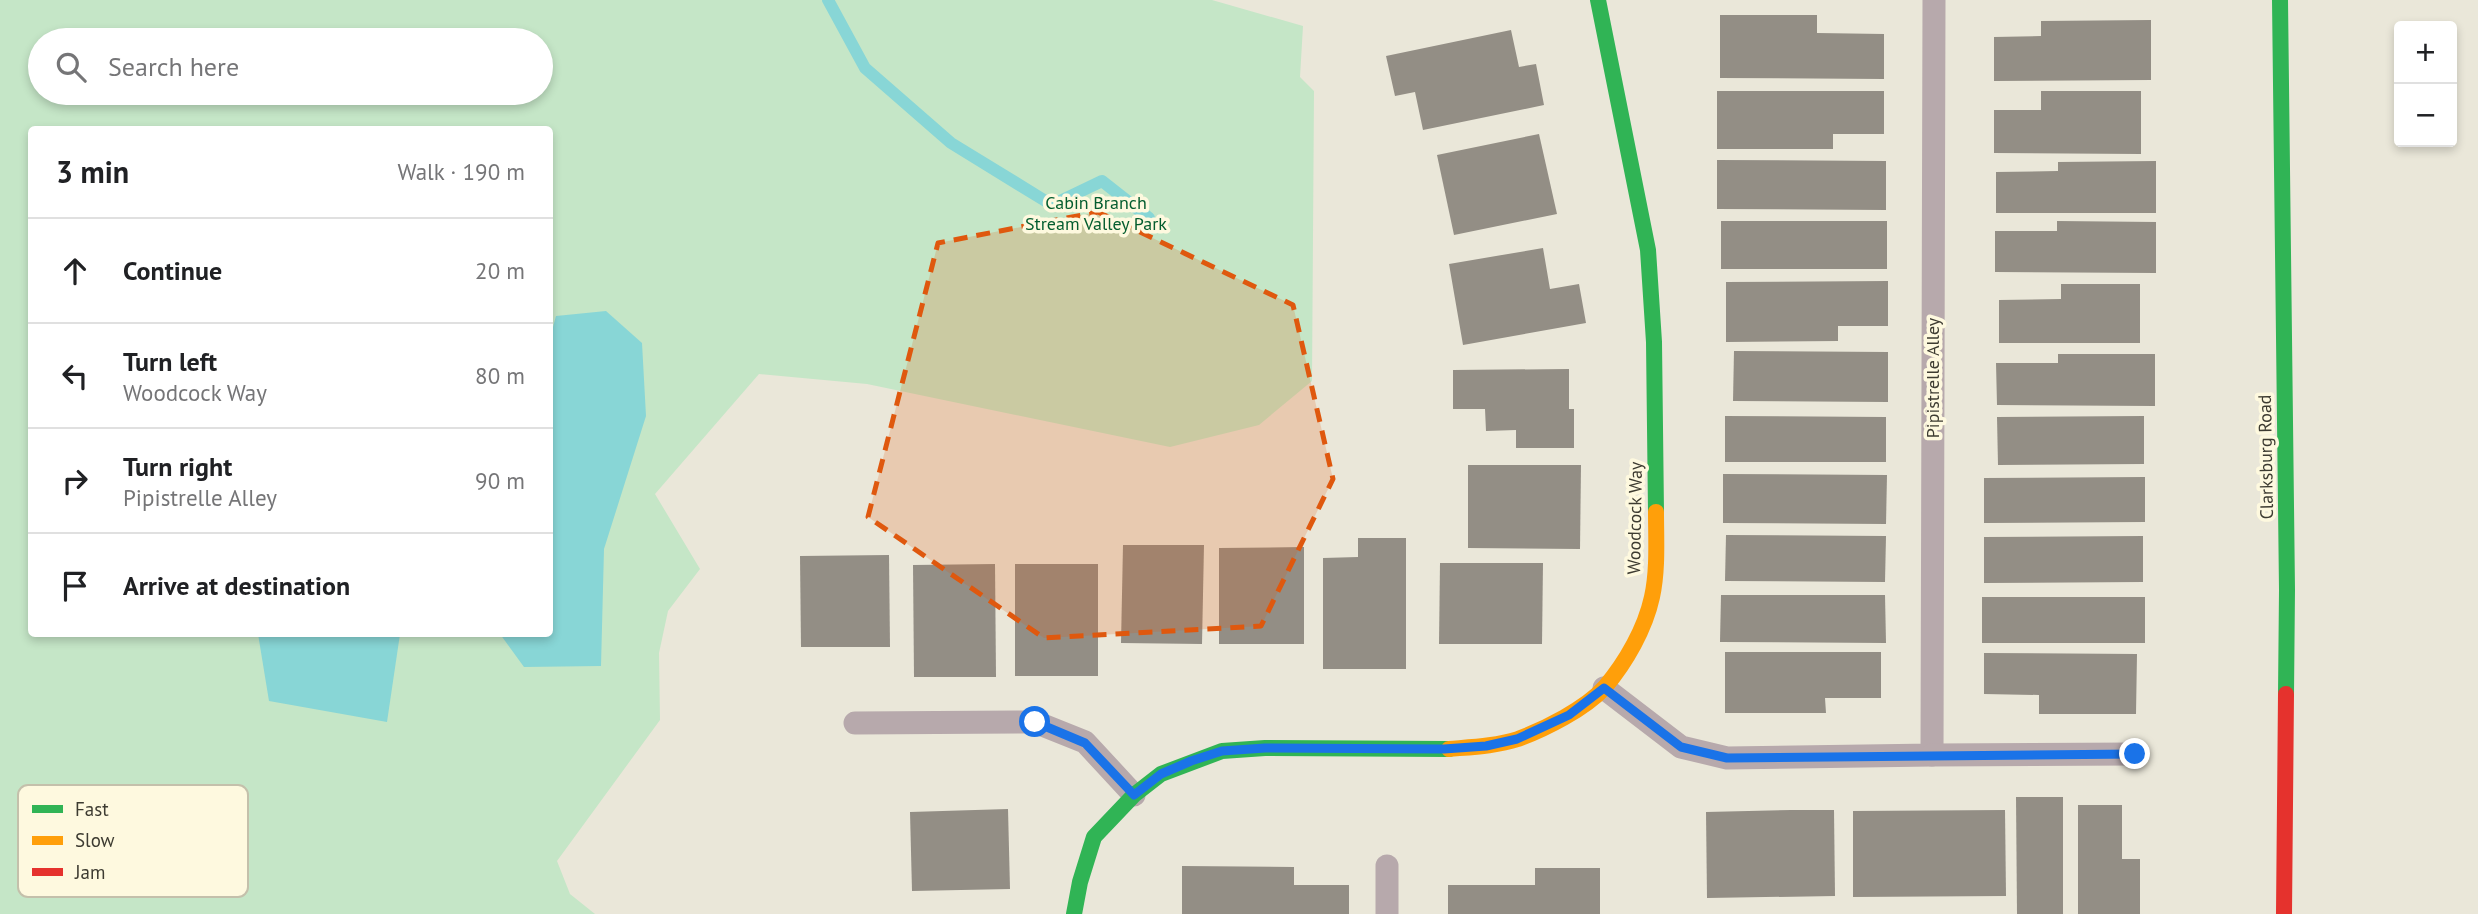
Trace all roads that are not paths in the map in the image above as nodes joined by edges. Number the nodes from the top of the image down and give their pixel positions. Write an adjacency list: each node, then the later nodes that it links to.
1 (1598, 0): 4 (street, Woodcock Way)
2 (1934, 0): 7 (lane, Pipistrelle Alley)
3 (2280, 0): 12 (street, Clarksburg Road)
4 (1604, 688): 7 (lane); 8 (street, Woodcock Way)
5 (855, 723): 8 (lane)
6 (2135, 754): 7 (lane)
7 (1932, 755)
8 (1134, 795): 10 (street, Woodcock Way)
9 (1387, 866): 11 (lane)
10 (1073, 914)
11 (1387, 914)
12 (2284, 914)

